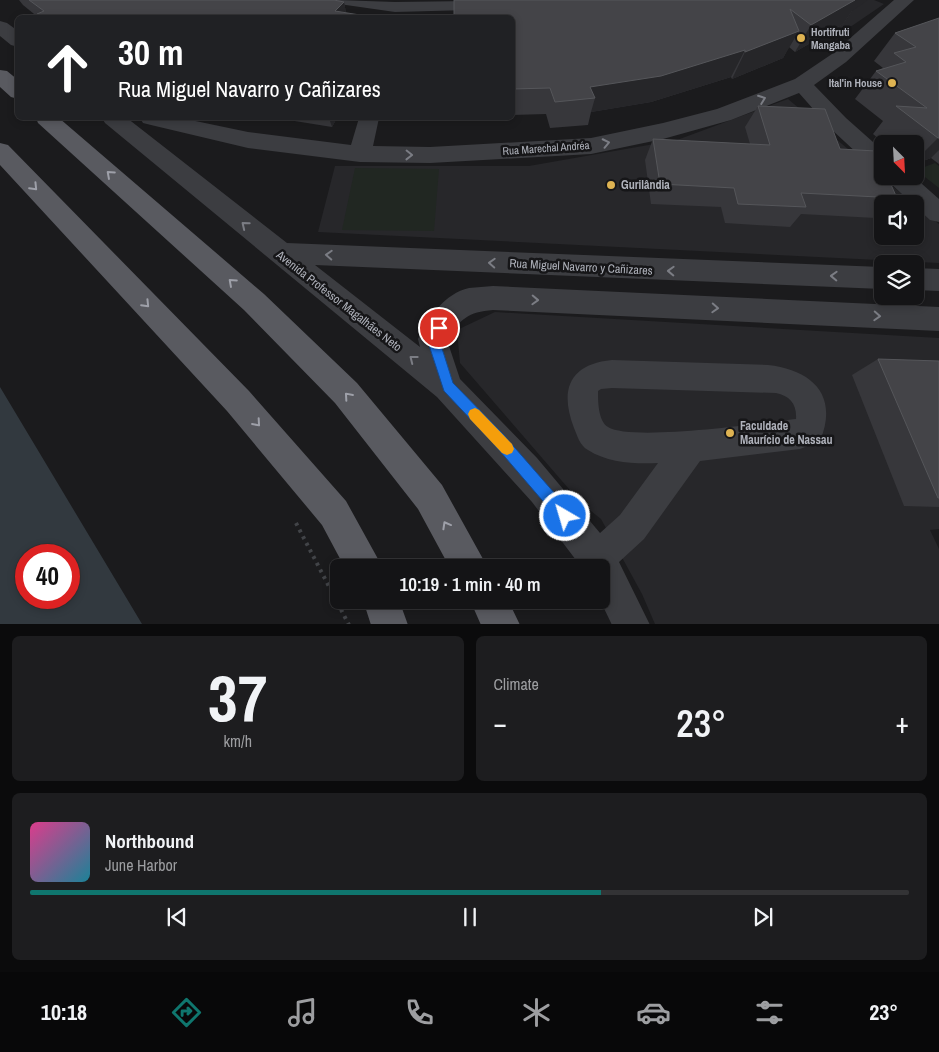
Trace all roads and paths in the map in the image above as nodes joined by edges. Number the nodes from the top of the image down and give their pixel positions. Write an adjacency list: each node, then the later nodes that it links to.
1 (346, 0): 4 (street)
2 (548, 0): 4 (street)
3 (905, 0): 8 (street, Rua Marechal Andréa)
4 (394, 12)
5 (0, 27): 6 (street)
6 (15, 39)
7 (0, 76): 9 (main road)
8 (802, 84): 15 (street, Rua Marechal Andréa, one-way to 8); 16 (street)
9 (15, 89)
10 (48, 120): 28 (main road, one-way to 10)
11 (115, 120): 19 (street, Avenida Professor Magalhães Neto, one-way to 11)
12 (159, 120): 15 (street, Rua Marechal Andréa)
13 (368, 120): 15 (street)
14 (0, 151): 27 (main road, one-way to 27)
15 (360, 154)
16 (874, 156)
17 (907, 185): 18 (street)
18 (939, 213)
19 (280, 253): 20 (street, Rua Miguel Navarro y Cañizares, one-way to 19); 24 (street, Avenida Professor Magalhães Neto, one-way to 19)
20 (874, 278)
21 (924, 279): 22 (street)
22 (939, 280)
23 (939, 319): 24 (street, one-way to 23)
24 (448, 387): 29 (street, Avenida Professor Magalhães Neto)
25 (691, 446): 25 (street); 29 (street)
26 (294, 519): 33 (path)
27 (360, 559)
28 (465, 559)
29 (597, 559)
30 (610, 583): 36 (street, Avenida Professor Magalhães Neto)
31 (384, 609): 34 (main road)
32 (493, 609): 35 (main road)
33 (349, 624)
34 (390, 624)
35 (502, 624)
36 (632, 624)

